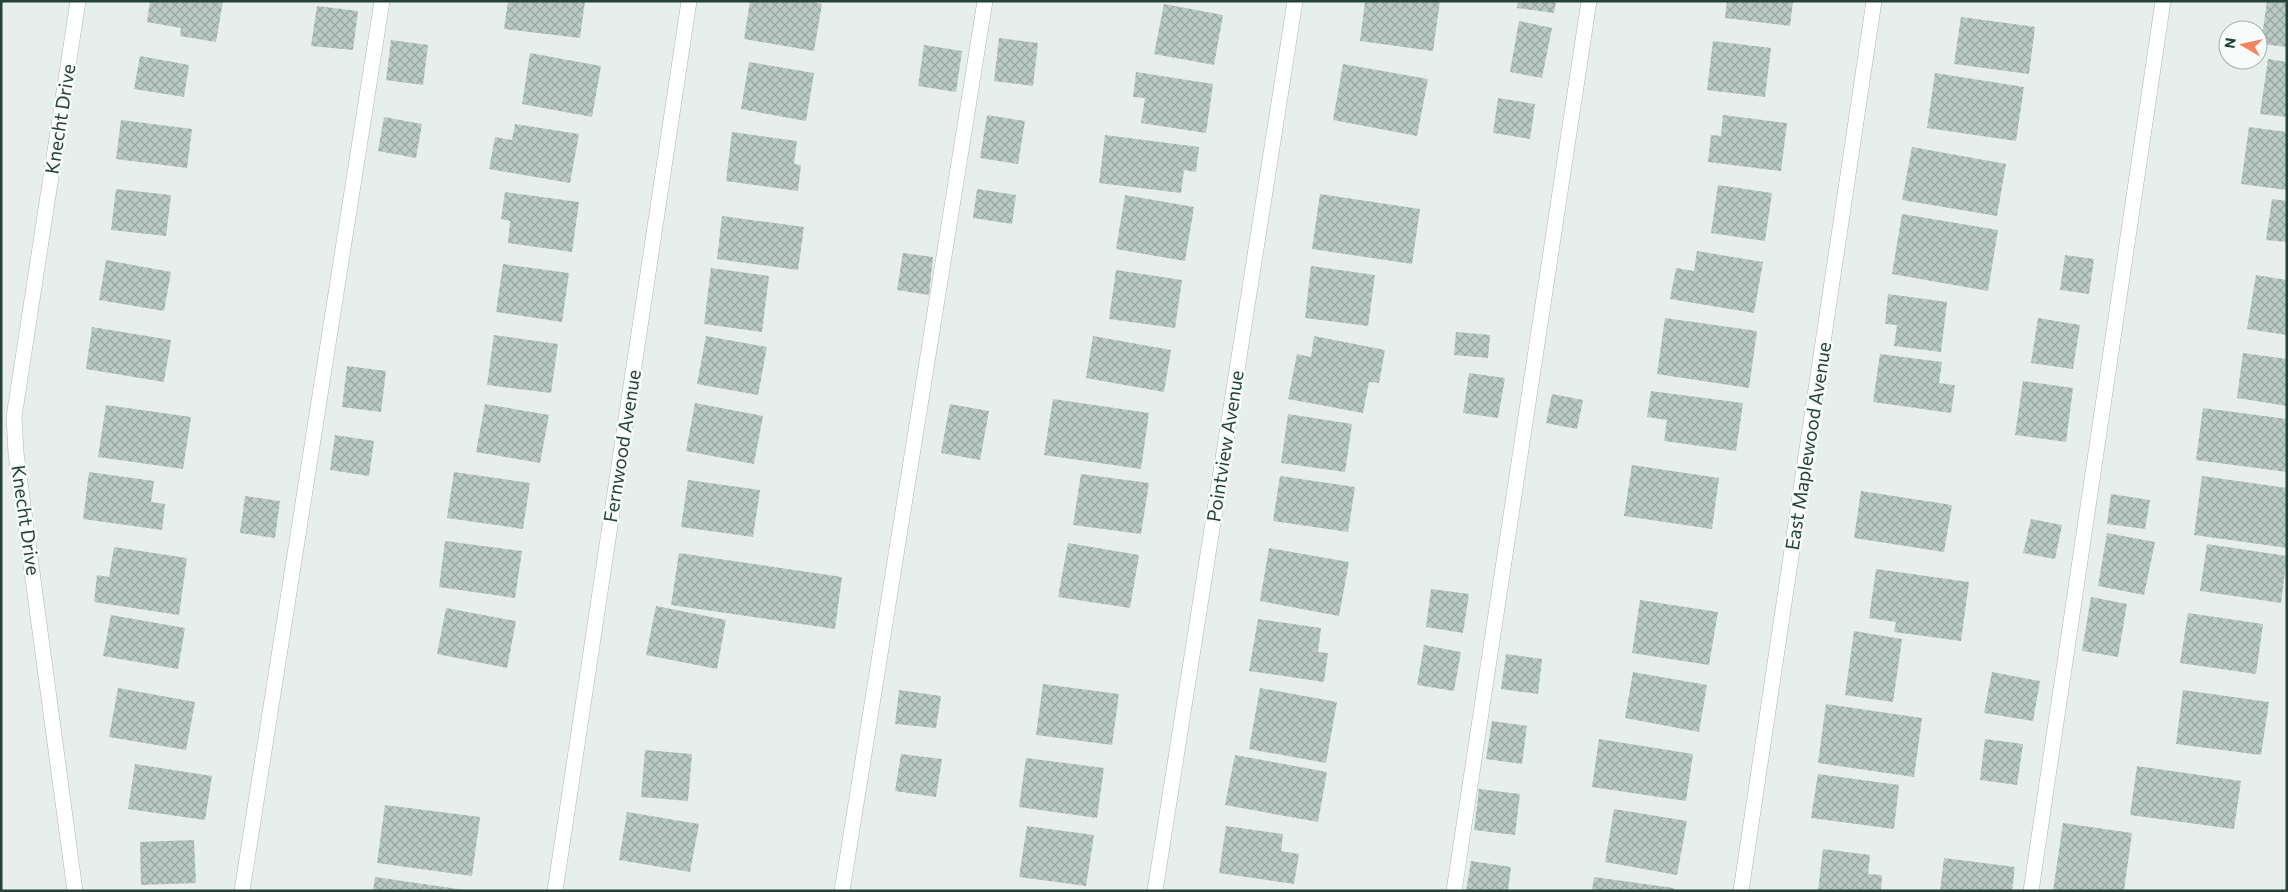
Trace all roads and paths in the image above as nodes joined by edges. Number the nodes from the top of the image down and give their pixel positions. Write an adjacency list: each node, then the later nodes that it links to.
1 (78, 1): 9 (street, Knecht Drive)
2 (382, 1): 10 (street)
3 (689, 1): 11 (street, Fernwood Avenue)
4 (985, 1): 12 (street)
5 (1295, 1): 13 (street, Pointview Avenue)
6 (1589, 1): 14 (street)
7 (1874, 1): 15 (street, East Maplewood Avenue)
8 (2163, 1): 16 (street)
9 (75, 891)
10 (242, 891)
11 (555, 891)
12 (842, 891)
13 (1155, 891)
14 (1454, 891)
15 (1741, 891)
16 (2031, 891)

